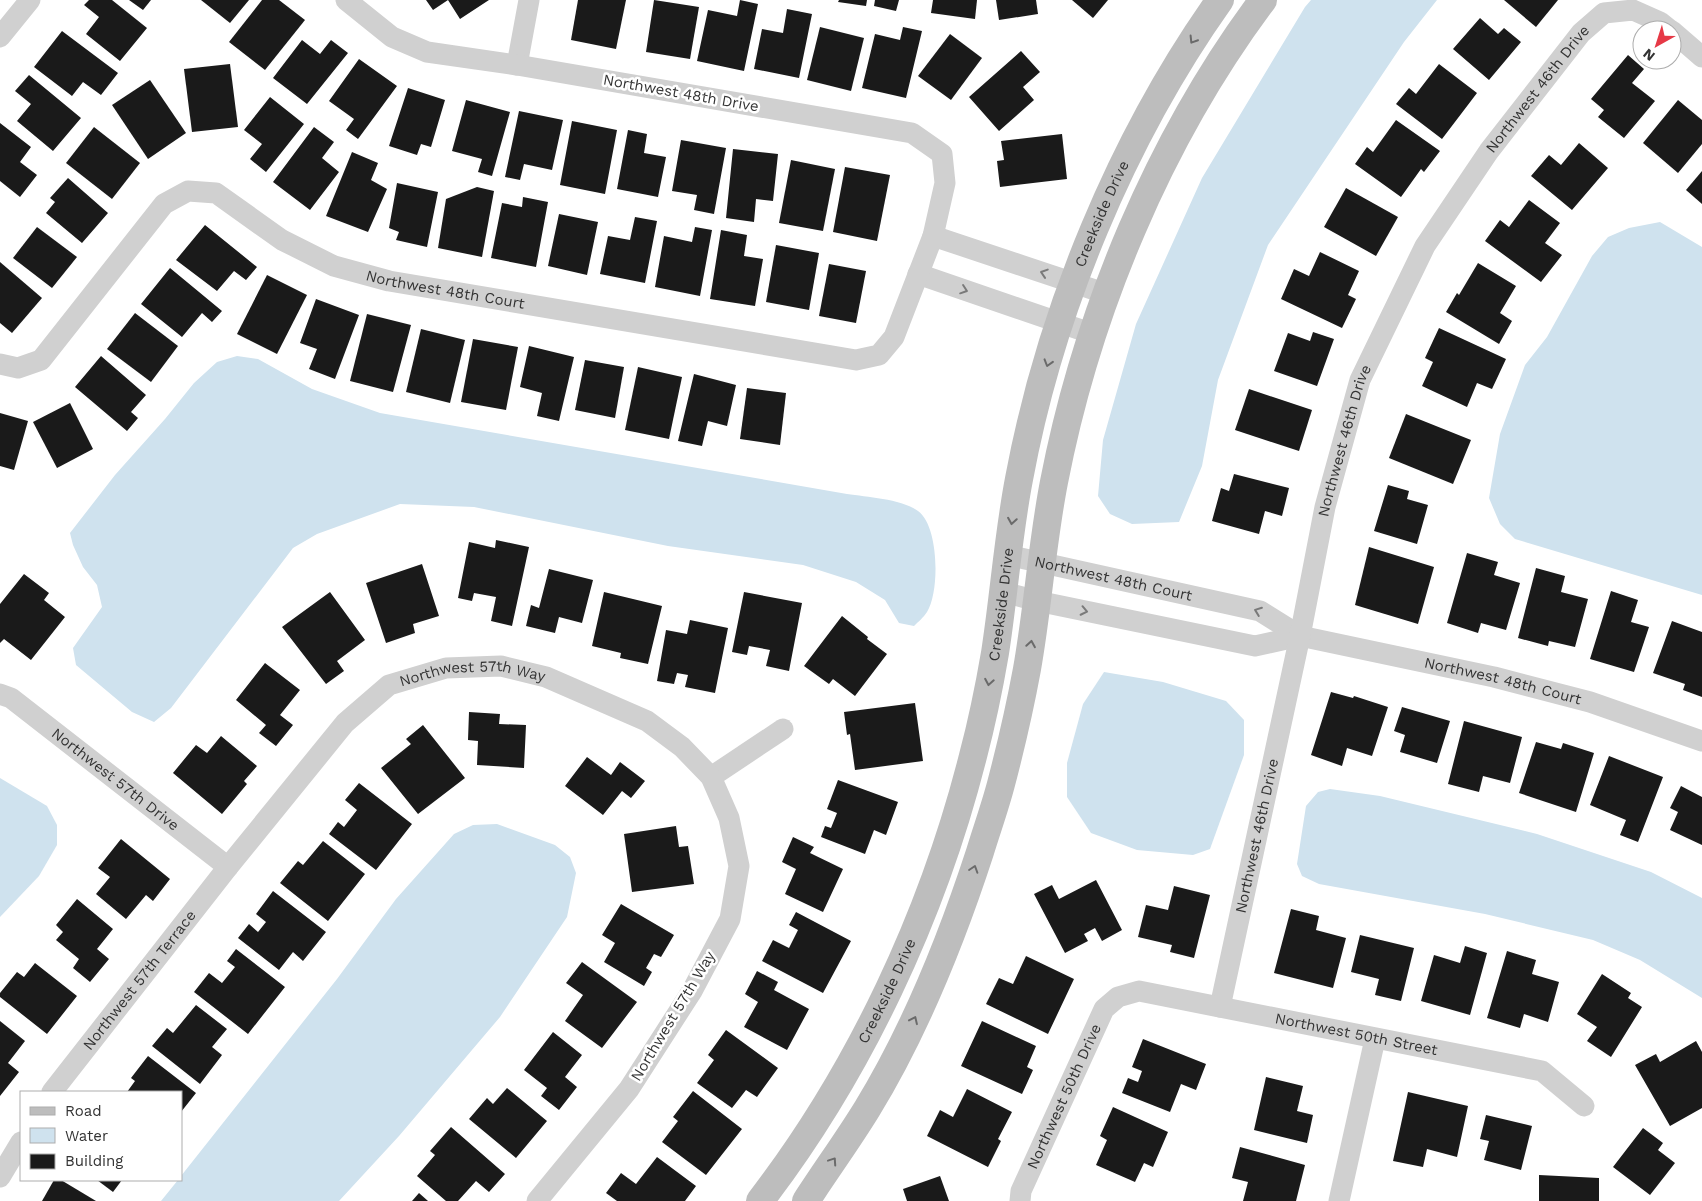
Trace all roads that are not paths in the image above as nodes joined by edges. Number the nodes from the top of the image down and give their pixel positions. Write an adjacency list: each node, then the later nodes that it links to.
1 (30, 0): 7 (street)
2 (346, 0): 10 (street, Northwest 48th Drive)
3 (529, 0): 10 (street)
4 (1220, 0): 13 (street, Creekside Drive, one-way to 13)
5 (1263, 0): 14 (street)
6 (1656, 20): 22 (street, Northwest 46th Drive)
7 (0, 37)
8 (1682, 40): 9 (street, Northwest 46th Drive)
9 (1702, 57)
10 (517, 65): 11 (street, Northwest 48th Drive)
11 (933, 236): 12 (street, Northwest 48th Drive); 13 (street, one-way to 11)
12 (918, 274): 15 (street, one-way to 15); 17 (street, Northwest 48th Court)
13 (1074, 283): 14 (street); 15 (street, Creekside Drive)
14 (1107, 294): 16 (street)
15 (1060, 322): 16 (street); 18 (street, Creekside Drive, one-way to 18)
16 (1093, 334): 19 (street)
17 (9, 366)
18 (1007, 555): 19 (street, Northwest 48th Court); 20 (street, Creekside Drive)
19 (1042, 563): 21 (street); 22 (street, Northwest 48th Court, one-way to 19)
20 (1003, 592): 21 (street, Northwest 48th Court); 35 (street, Creekside Drive, one-way to 35)
21 (1037, 601): 22 (street, Northwest 48th Court, one-way to 22); 37 (street, one-way to 21)
22 (1300, 636): 25 (street, Northwest 48th Court); 29 (street, Northwest 46th Drive)
23 (0, 694): 27 (street, Northwest 57th Drive)
24 (784, 730): 26 (street)
25 (1702, 741)
26 (711, 777): 27 (street, Northwest 57th Way); 36 (street, Northwest 57th Way)
27 (228, 867): 31 (street, Northwest 57th Terrace)
28 (1118, 997): 29 (street, Northwest 50th Street); 38 (street, Northwest 50th Drive)
29 (1220, 1007): 30 (street, Northwest 50th Street)
30 (1375, 1039): 32 (street, Northwest 50th Street); 39 (street)
31 (53, 1091)
32 (1584, 1106)
33 (20, 1144): 34 (street)
34 (0, 1177)
35 (770, 1197)
36 (537, 1201)
37 (806, 1201)
38 (1020, 1201)
39 (1339, 1201)

